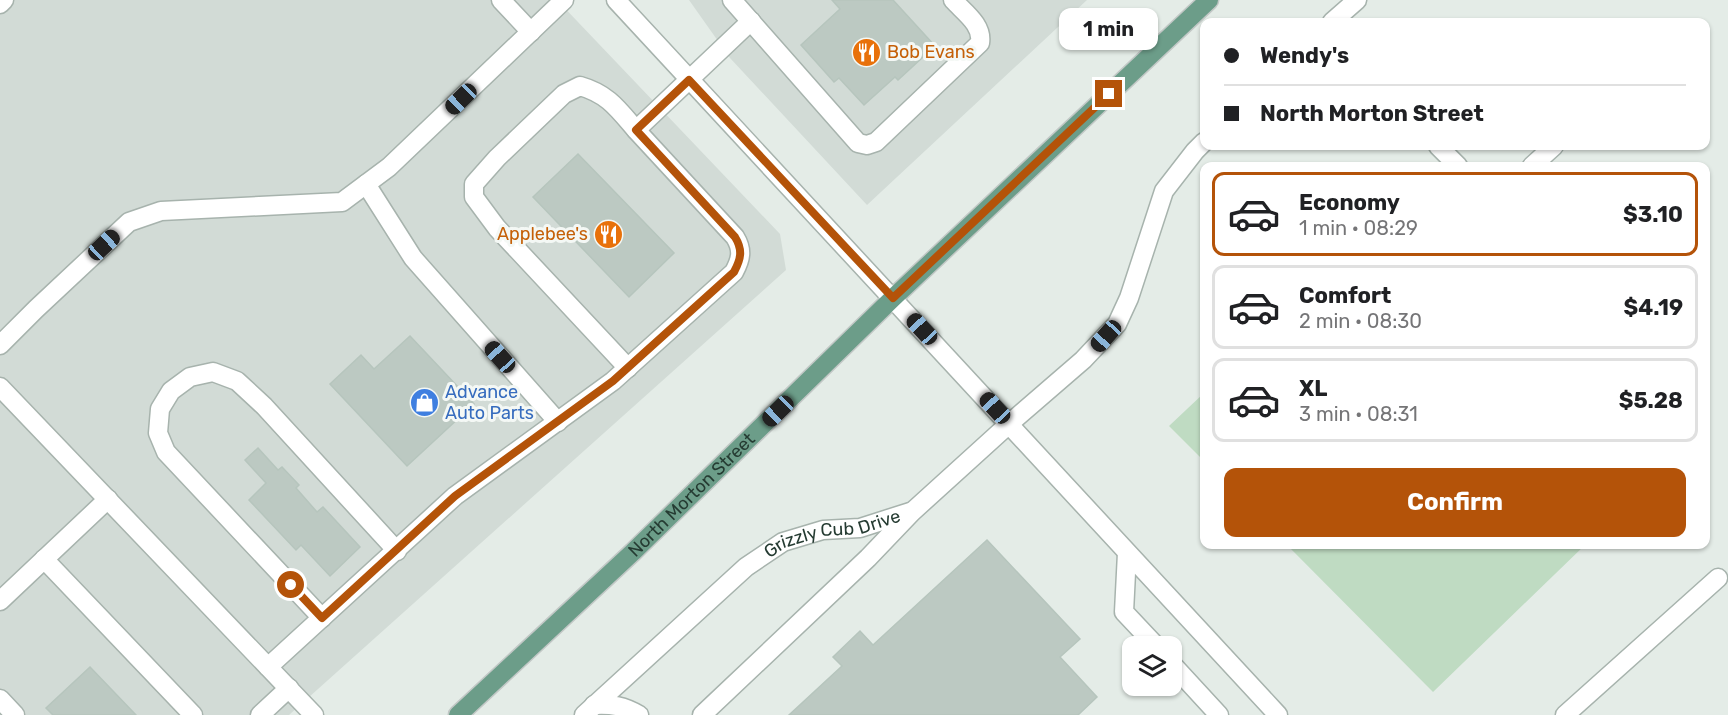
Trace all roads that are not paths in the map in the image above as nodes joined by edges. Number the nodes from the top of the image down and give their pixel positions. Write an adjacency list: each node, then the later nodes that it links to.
1 (4, 0): 9 (street)
2 (501, 0): 12 (street)
3 (564, 0): 12 (street)
4 (732, 0): 11 (street)
5 (953, 0): 11 (street)
6 (1209, 0): 21 (main road, North Morton Street)
7 (1357, 0): 10 (street)
8 (618, 1): 13 (street)
9 (0, 4)
10 (1337, 18)
11 (751, 21): 13 (street)
12 (531, 32): 20 (street)
13 (689, 80): 14 (street); 21 (street)
14 (636, 130): 23 (street); 23 (street)
15 (1200, 146): 26 (street, Grizzly Cub Drive)
16 (1442, 150): 18 (street)
17 (1550, 150): 19 (street)
18 (1454, 162)
19 (1536, 162)
20 (366, 184): 22 (street); 25 (street)
21 (893, 298): 26 (street); 45 (main road, North Morton Street)
22 (0, 345)
23 (628, 368): 25 (street)
24 (0, 387): 27 (street)
25 (558, 422): 29 (street)
26 (1010, 424): 28 (street, Grizzly Cub Drive); 30 (street)
27 (108, 499): 31 (street); 36 (street)
28 (912, 512): 40 (street, Grizzly Cub Drive); 47 (street)
29 (397, 550): 34 (street); 34 (street)
30 (1127, 553): 35 (street); 49 (street)
31 (44, 559): 33 (street); 42 (street)
32 (1718, 578): 50 (street)
33 (0, 601)
34 (322, 618): 36 (street)
35 (1147, 636)
36 (268, 667): 38 (street)
37 (1182, 675): 48 (street)
38 (289, 688): 43 (street); 44 (street)
39 (0, 699): 41 (street)
40 (589, 710): 46 (street)
41 (15, 715)
42 (193, 715)
43 (260, 715)
44 (314, 715)
45 (458, 715)
46 (639, 715)
47 (702, 715)
48 (1219, 715)
49 (1278, 715)
50 (1565, 715)

